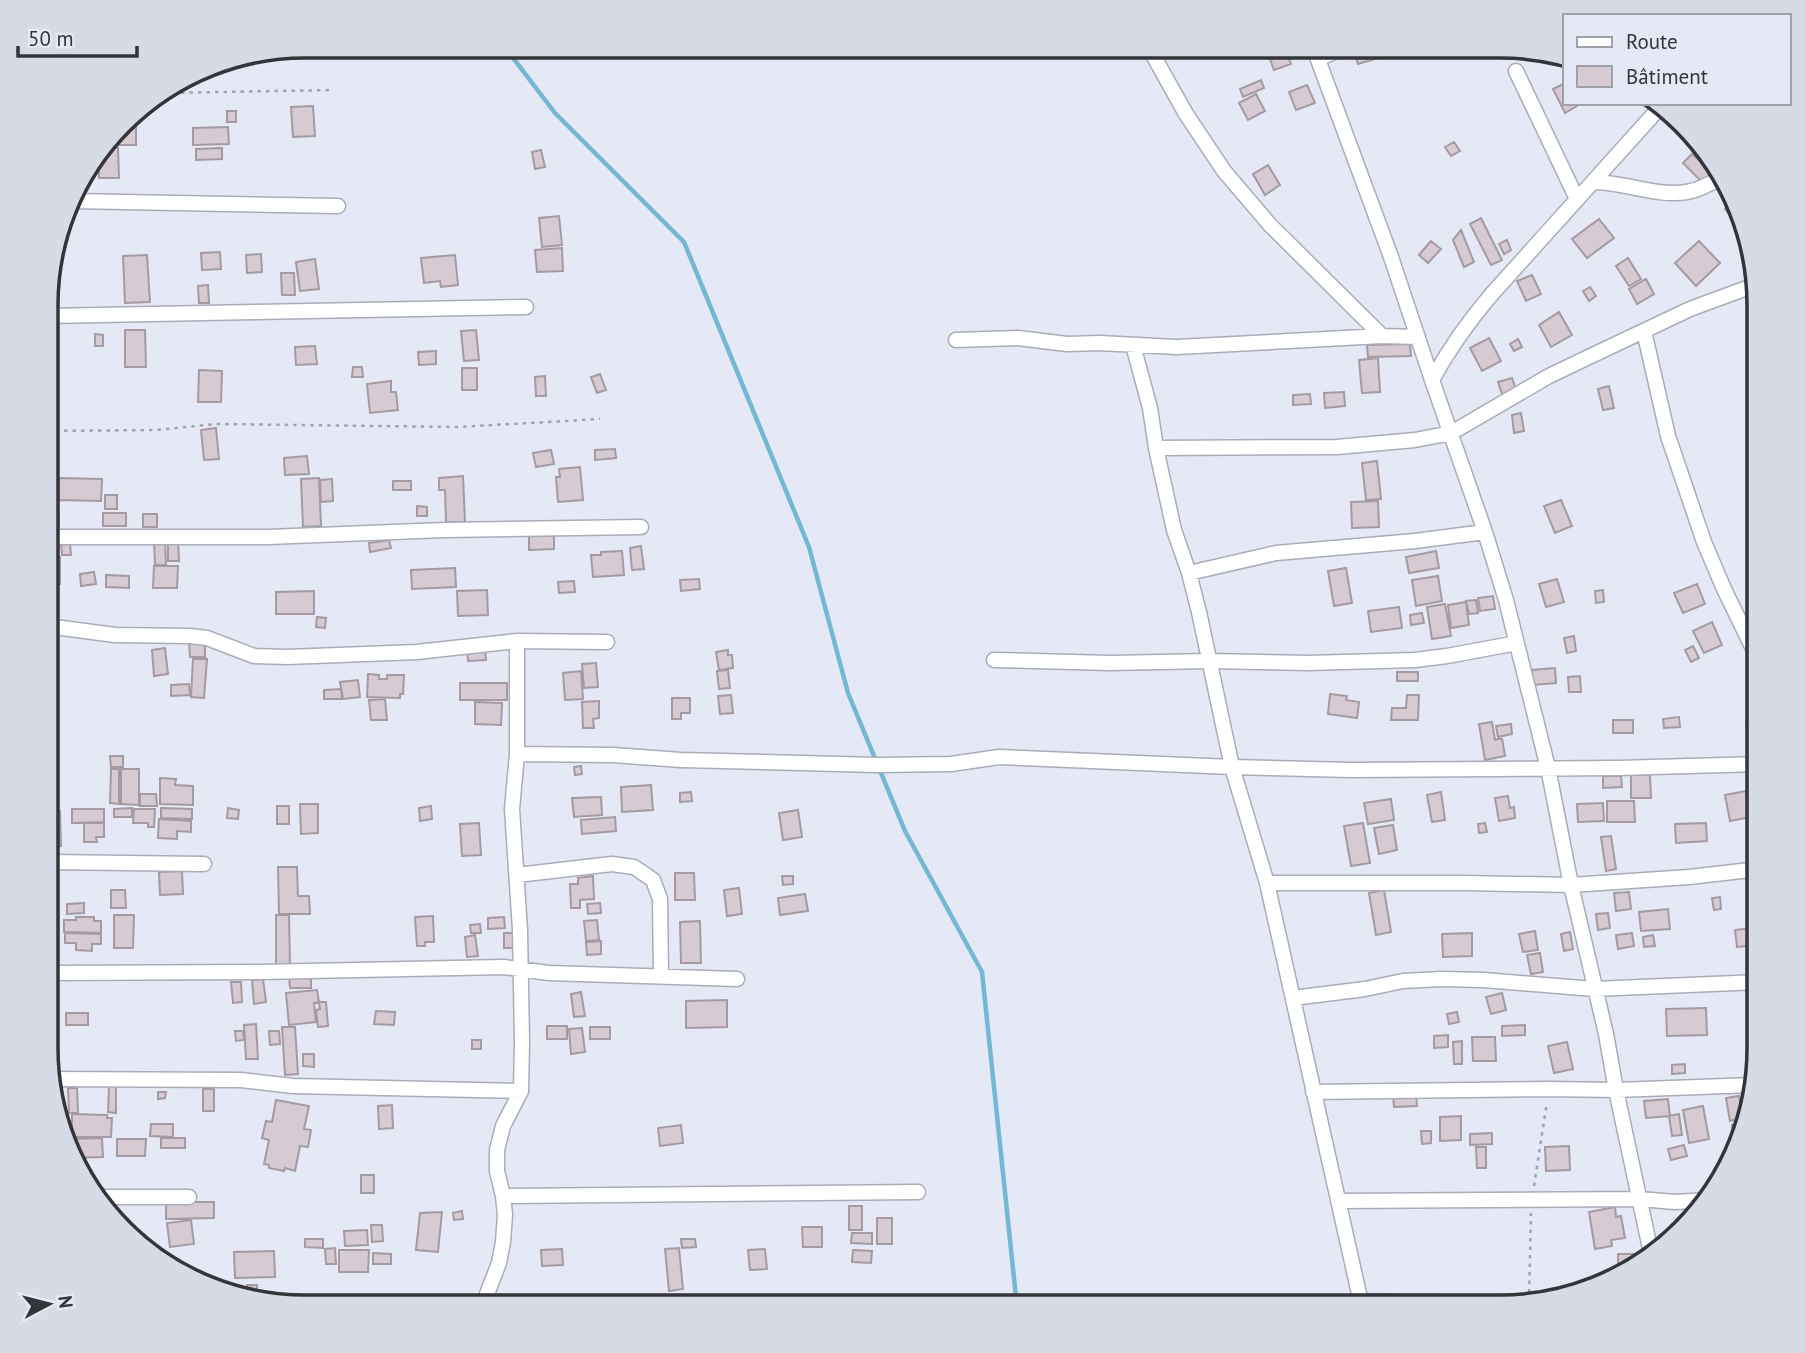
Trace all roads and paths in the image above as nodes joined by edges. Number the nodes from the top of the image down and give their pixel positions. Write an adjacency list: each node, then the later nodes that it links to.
1 (1155, 58): 16 (street)
2 (1317, 58): 17 (street)
3 (1516, 71): 9 (street)
4 (334, 90): 5 (path)
5 (178, 93)
6 (1655, 113): 7 (street)
7 (1594, 182): 8 (street); 9 (street)
8 (1714, 182)
9 (1577, 199): 20 (street)
10 (81, 201): 11 (street)
11 (338, 205)
12 (1747, 288): 15 (street)
13 (526, 307): 14 (street)
14 (58, 316)
15 (1644, 331): 23 (street); 30 (street)
16 (1382, 336): 17 (street); 19 (street)
17 (1418, 337): 20 (street)
18 (956, 340): 19 (street)
19 (1133, 345): 24 (street)
20 (1432, 380): 23 (street)
21 (600, 419): 22 (path)
22 (58, 431)
23 (1451, 433): 24 (street); 26 (street)
24 (1156, 448): 28 (street)
25 (641, 527): 27 (street)
26 (1485, 532): 28 (street); 33 (street)
27 (58, 537)
28 (1189, 573): 35 (street)
29 (58, 627): 31 (street)
30 (1747, 634)
31 (517, 641): 32 (street); 36 (street)
32 (607, 642)
33 (1517, 643): 35 (street); 39 (street)
34 (994, 660): 35 (street)
35 (1209, 661): 38 (street)
36 (517, 754): 38 (street); 43 (street)
37 (1747, 764): 39 (street)
38 (1232, 767): 39 (street); 44 (street)
39 (1548, 768): 45 (street)
40 (58, 862): 41 (street)
41 (204, 864)
42 (1747, 870): 45 (street)
43 (517, 876): 46 (street); 48 (street)
44 (1267, 883): 45 (street); 52 (street)
45 (1571, 886): 51 (street)
46 (521, 969): 47 (street); 48 (street); 56 (street)
47 (58, 972)
48 (661, 976): 49 (street)
49 (737, 979)
50 (1747, 983): 51 (street)
51 (1594, 989): 52 (street); 55 (street)
52 (1293, 998): 57 (street)
53 (60, 1079): 56 (street)
54 (1744, 1086): 55 (street)
55 (1616, 1090): 57 (street); 62 (street)
56 (521, 1091): 59 (street)
57 (1313, 1093): 63 (street)
58 (918, 1192): 59 (street)
59 (503, 1196): 66 (street)
60 (108, 1197): 61 (street)
61 (189, 1197)
62 (1640, 1199): 63 (street); 64 (street); 65 (street)
63 (1338, 1201): 67 (street)
64 (1694, 1201)
65 (1649, 1244)
66 (487, 1295)
67 (1360, 1295)

